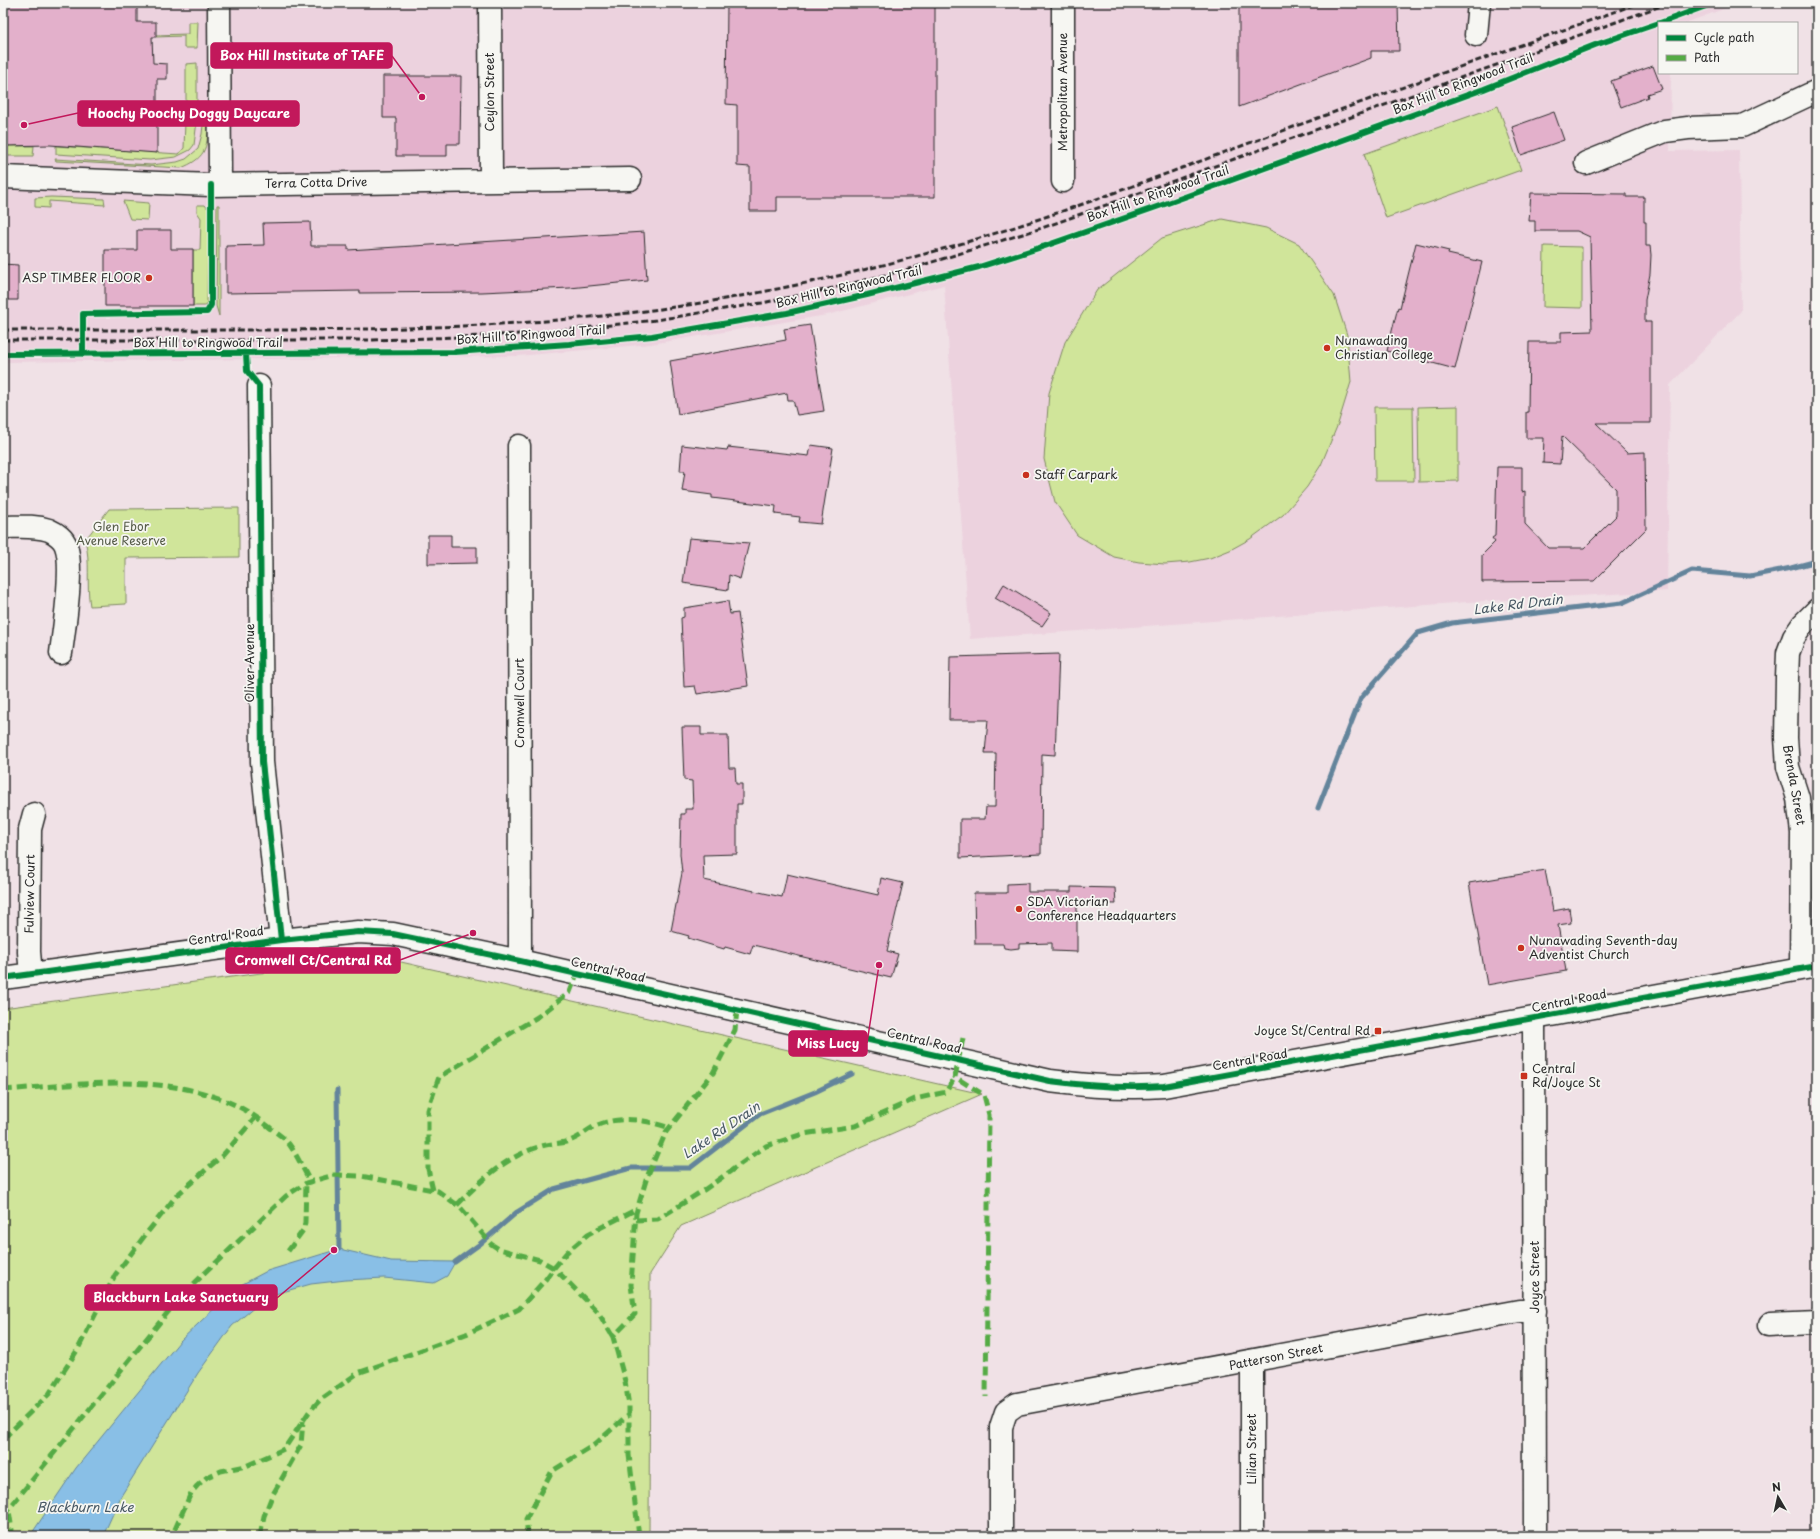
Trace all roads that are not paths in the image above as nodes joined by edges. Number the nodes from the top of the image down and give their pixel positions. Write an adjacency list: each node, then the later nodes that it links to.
1 (218, 3): 12 (street)
2 (490, 3): 10 (street, Ceylon Street)
3 (1063, 3): 11 (street, Metropolitan Avenue)
4 (1479, 3): 5 (street)
5 (1476, 35)
6 (1817, 91): 7 (street)
7 (1586, 163)
8 (3, 178): 12 (street, Terra Cotta Drive)
9 (630, 179): 10 (street, Terra Cotta Drive)
10 (491, 180): 12 (street, Terra Cotta Drive)
11 (1063, 181)
12 (220, 185)
13 (259, 386): 19 (street, Oliver Avenue)
14 (519, 446): 20 (street, Cromwell Court)
15 (3, 527): 17 (street)
16 (1817, 610): 21 (street, Brenda Street)
17 (62, 653)
18 (34, 814): 22 (street, Fulview Court)
19 (281, 940): 20 (street, Central Road); 22 (street, Central Road)
20 (520, 961): 24 (street, Central Road)
21 (1809, 967): 24 (street, Central Road)
22 (31, 974): 23 (street, Central Road)
23 (3, 978)
24 (1534, 1018): 25 (street, Joyce Street)
25 (1535, 1311): 28 (street, Patterson Street); 31 (street, Joyce Street)
26 (1817, 1323): 27 (street)
27 (1770, 1325)
28 (1252, 1361): 29 (street, Patterson Street); 30 (street, Lilian Street)
29 (1001, 1536)
30 (1252, 1536)
31 (1535, 1536)

